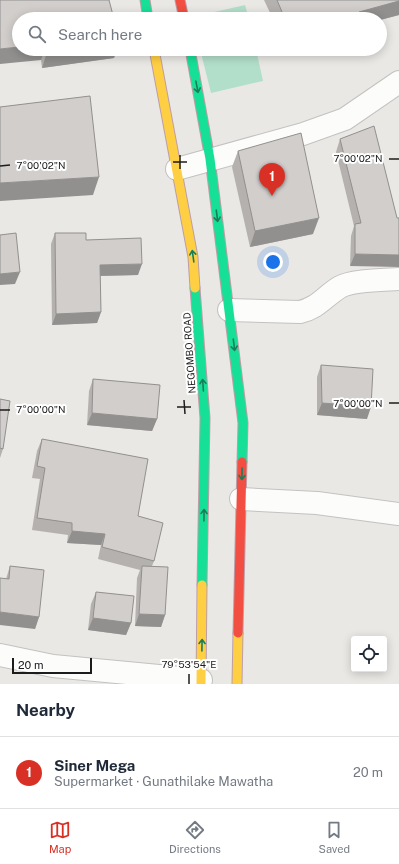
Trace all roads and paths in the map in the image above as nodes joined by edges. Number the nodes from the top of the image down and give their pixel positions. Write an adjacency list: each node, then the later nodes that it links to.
1 (145, 0): 3 (highway)
2 (180, 0): 4 (highway)
3 (147, 12)
4 (183, 12)
5 (155, 56): 9 (highway, NEGOMBO ROAD)
6 (191, 56): 8 (highway, one-way to 8)
7 (399, 82): 8 (street)
8 (210, 159): 9 (street); 11 (highway, one-way to 11)
9 (177, 169): 15 (highway, NEGOMBO ROAD, one-way to 9)
10 (399, 279): 11 (street)
11 (229, 310): 12 (highway, one-way to 12)
12 (241, 499): 13 (street); 16 (highway)
13 (399, 514)
14 (0, 655): 15 (street)
15 (201, 682)
16 (237, 684)

